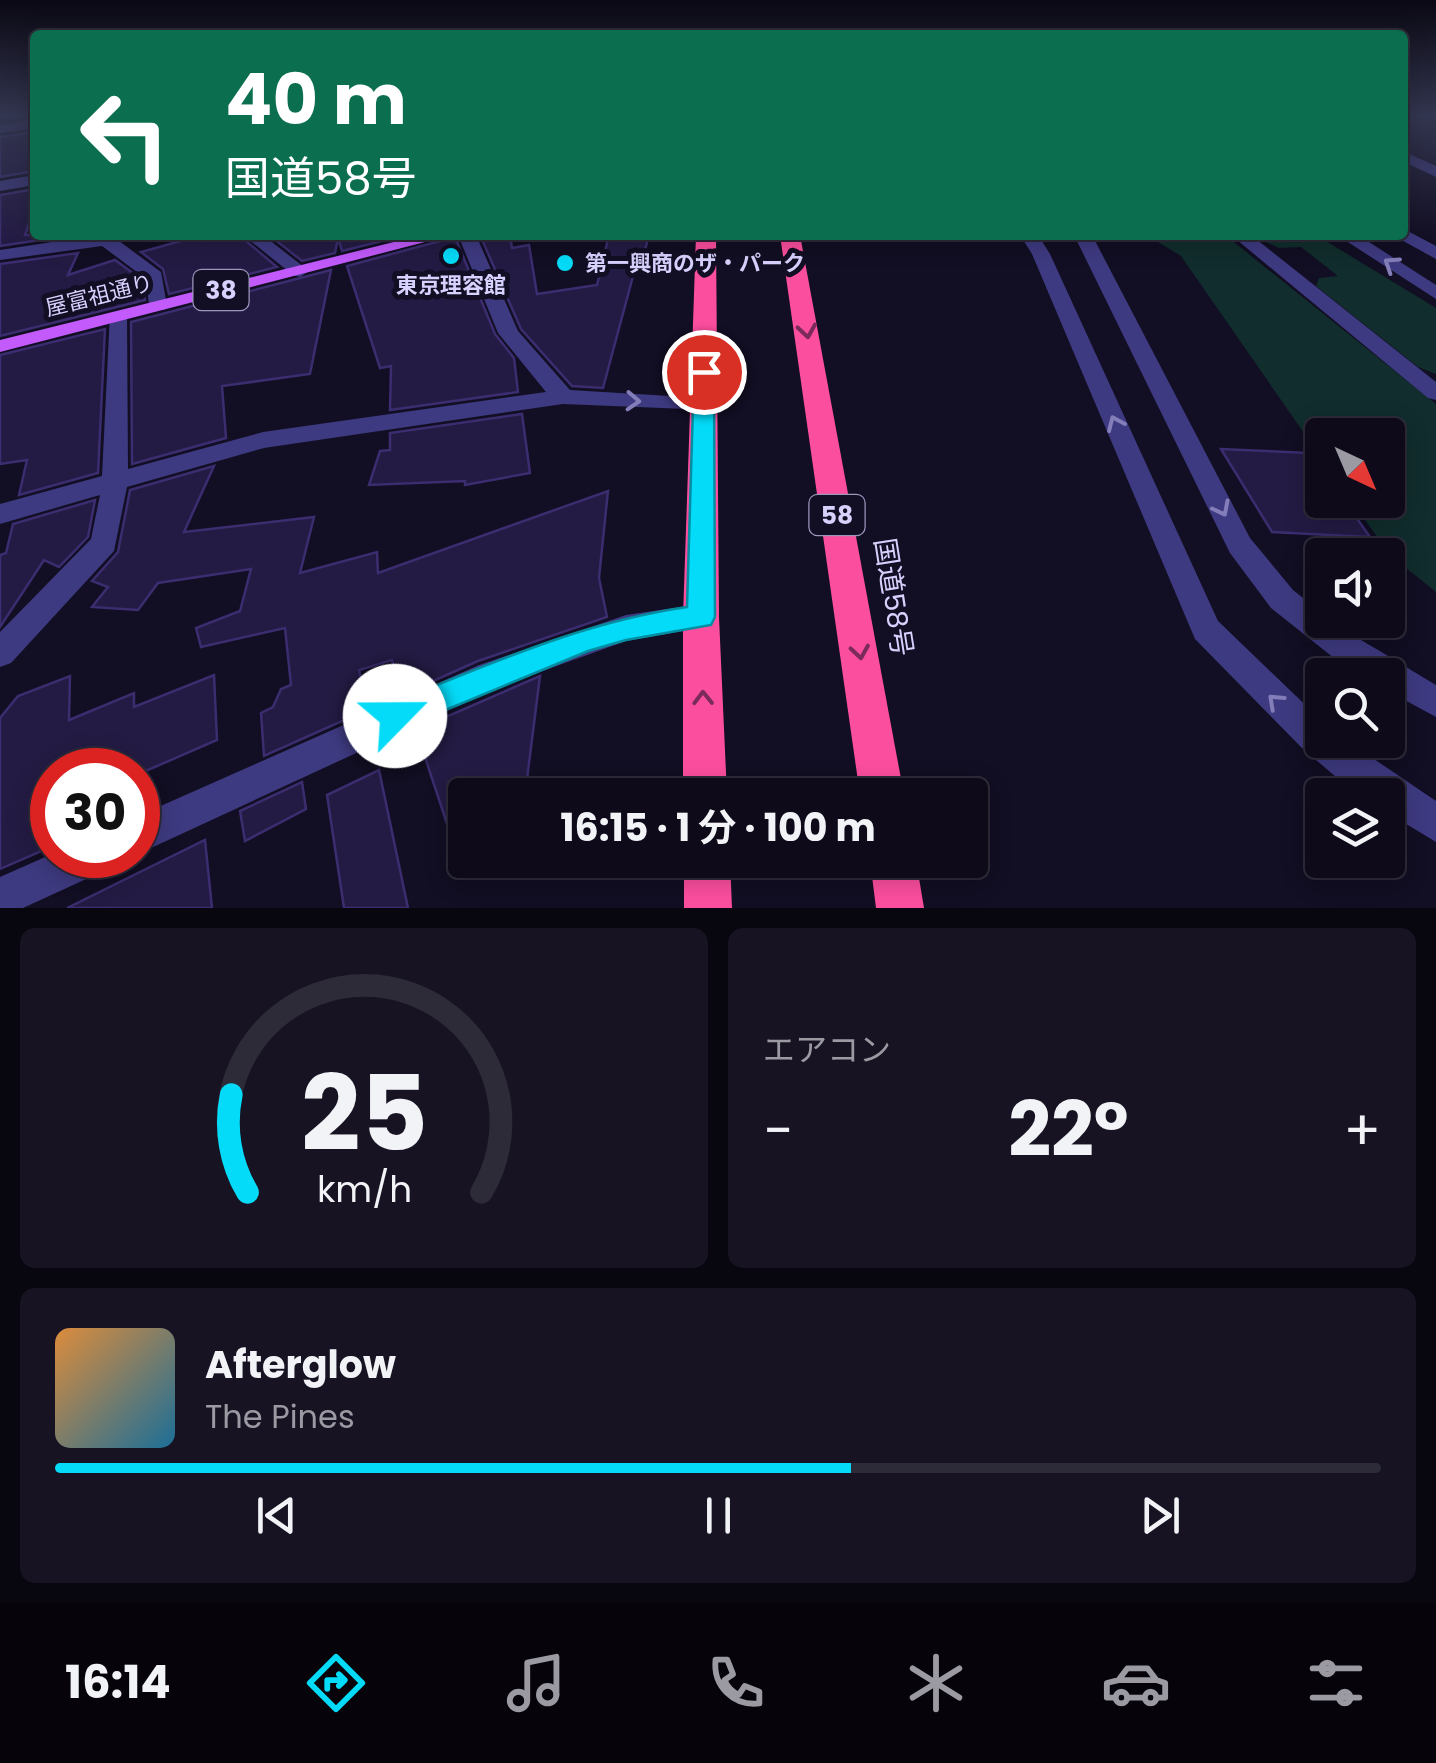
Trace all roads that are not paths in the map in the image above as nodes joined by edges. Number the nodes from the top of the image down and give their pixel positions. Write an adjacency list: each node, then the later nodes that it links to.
1 (1408, 158): 2 (street)
2 (1436, 172)
3 (30, 181): 4 (street)
4 (0, 186)
5 (1408, 237): 17 (street)
6 (94, 240): 18 (street)
7 (109, 240): 21 (street)
8 (259, 240): 19 (street)
9 (423, 240): 19 (main road, 屋富祖通り / 38)
10 (470, 240): 25 (street)
11 (706, 240): 26 (highway)
12 (791, 240): 33 (highway, 国道58号 / 58, one-way to 33)
13 (1032, 240): 34 (street, one-way to 13)
14 (1086, 240): 31 (street, one-way to 31)
15 (1246, 240): 24 (street)
16 (1354, 240): 20 (street, one-way to 16)
17 (1436, 254)
18 (0, 255)
19 (300, 271): 21 (main road, 屋富祖通り / 38)
20 (1436, 293)
21 (157, 306): 22 (main road, 屋富祖通り / 38)
22 (117, 316): 23 (main road, 屋富祖通り / 38); 27 (street)
23 (0, 346)
24 (1434, 389)
25 (563, 398): 26 (street, one-way to 26); 27 (street)
26 (703, 404): 29 (highway)
27 (116, 484): 28 (street); 30 (street)
28 (0, 514)
29 (701, 617): 32 (highway, one-way to 29); 35 (street)
30 (0, 652)
31 (1436, 702)
32 (705, 778)
33 (879, 778)
34 (1436, 823)
35 (160, 825)
36 (44, 878): 39 (street)
37 (707, 878): 40 (highway)
38 (895, 878): 41 (highway)
39 (0, 898)
40 (708, 908)
41 (900, 908)

